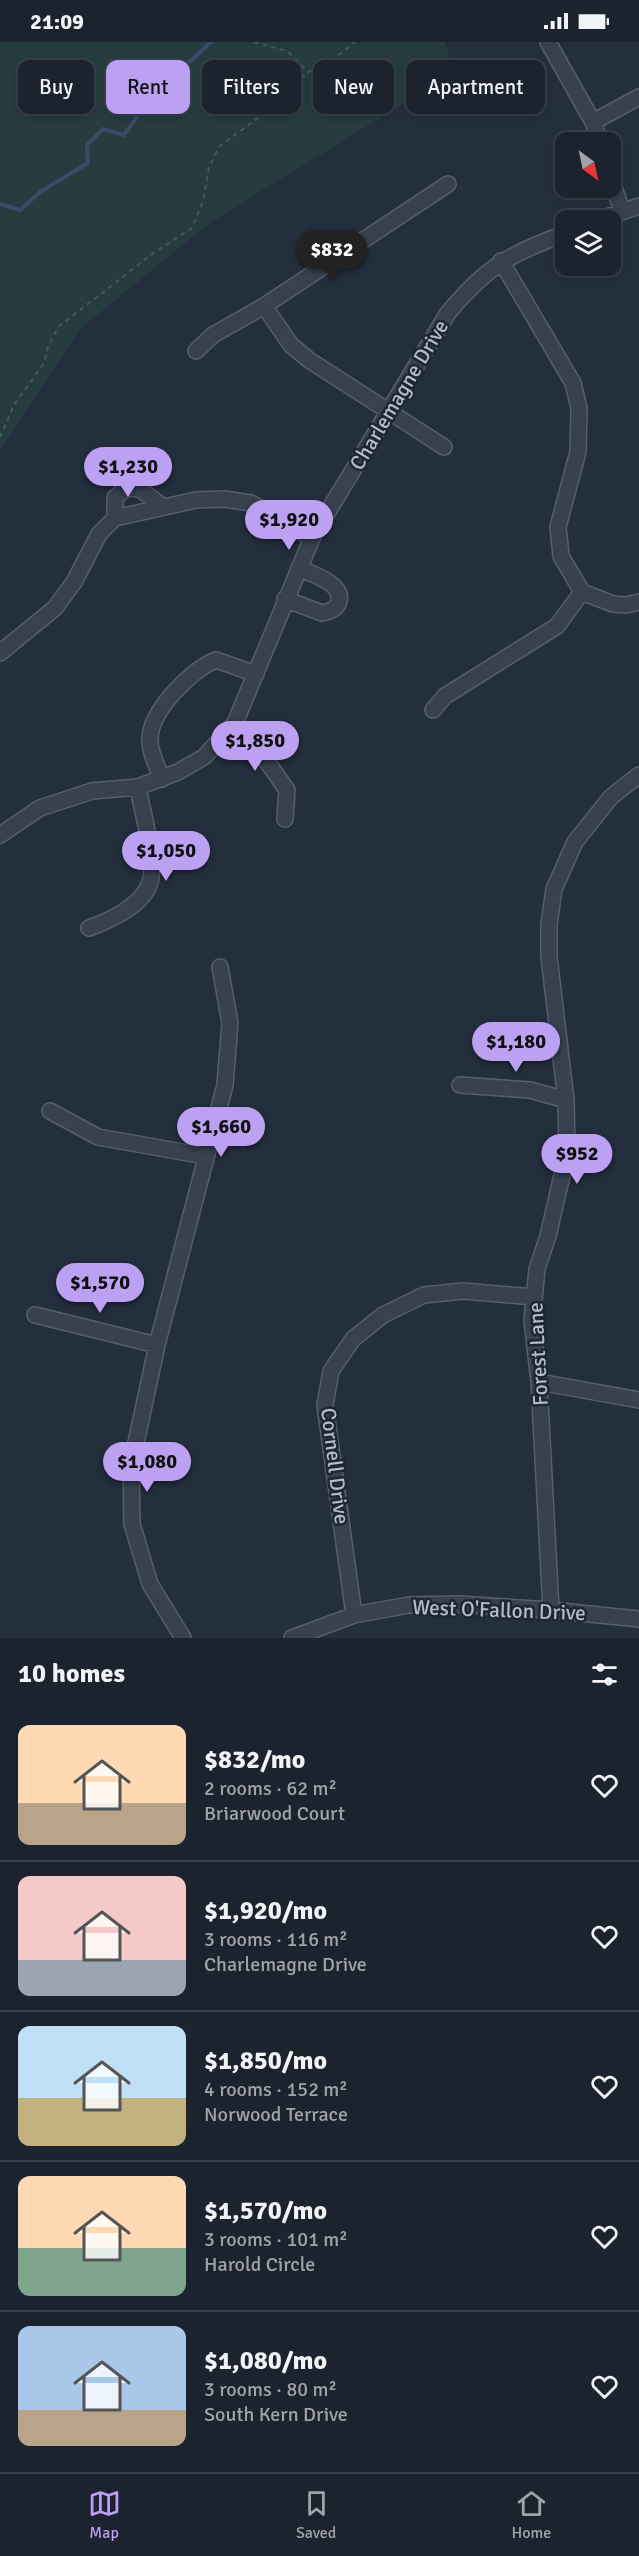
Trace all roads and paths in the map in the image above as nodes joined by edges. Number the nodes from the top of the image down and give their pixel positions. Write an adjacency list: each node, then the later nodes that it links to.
1 (254, 42): 4 (path)
2 (355, 42): 4 (path)
3 (548, 42): 6 (street)
4 (308, 72): 17 (path)
5 (639, 97): 6 (street)
6 (593, 122): 7 (street)
7 (596, 132)
8 (448, 184): 14 (street)
9 (618, 198): 11 (street)
10 (639, 206): 11 (street)
11 (622, 211)
12 (555, 238): 13 (street, Charlemagne Drive)
13 (501, 261): 16 (street, Charlemagne Drive); 23 (street)
14 (264, 306): 15 (street); 16 (street)
15 (196, 351)
16 (389, 411): 18 (street); 21 (street, Charlemagne Drive)
17 (0, 437)
18 (444, 447)
19 (163, 507): 20 (street); 20 (street); 21 (street)
20 (115, 518): 26 (street)
21 (312, 538): 22 (street, Charlemagne Drive)
22 (299, 568): 24 (street, Charlemagne Drive); 24 (street)
23 (582, 592): 25 (street); 28 (street)
24 (285, 599): 27 (street, Charlemagne Drive)
25 (639, 602)
26 (0, 653)
27 (256, 674): 29 (street, Charlemagne Drive); 31 (street)
28 (433, 710)
29 (235, 723): 31 (street, Charlemagne Drive); 33 (street)
30 (639, 775): 38 (street, Forest Lane)
31 (162, 779): 32 (street, Charlemagne Drive)
32 (138, 787): 34 (street, Charlemagne Drive); 35 (street)
33 (285, 819)
34 (0, 835)
35 (89, 928)
36 (220, 967): 40 (street)
37 (460, 1085): 38 (street)
38 (566, 1100): 41 (street, Forest Lane)
39 (50, 1111): 40 (street)
40 (205, 1156): 43 (street)
41 (534, 1297): 44 (street, Forest Lane); 47 (street, Cornell Drive)
42 (35, 1315): 43 (street)
43 (157, 1345): 49 (street)
44 (539, 1382): 45 (street); 46 (street, Forest Lane)
45 (639, 1400)
46 (551, 1610): 47 (street, West O'Fallon Drive); 48 (street, West O'Fallon Drive)
47 (354, 1615): 50 (street, West O'Fallon Drive)
48 (639, 1619)
49 (183, 1638)
50 (291, 1638)

